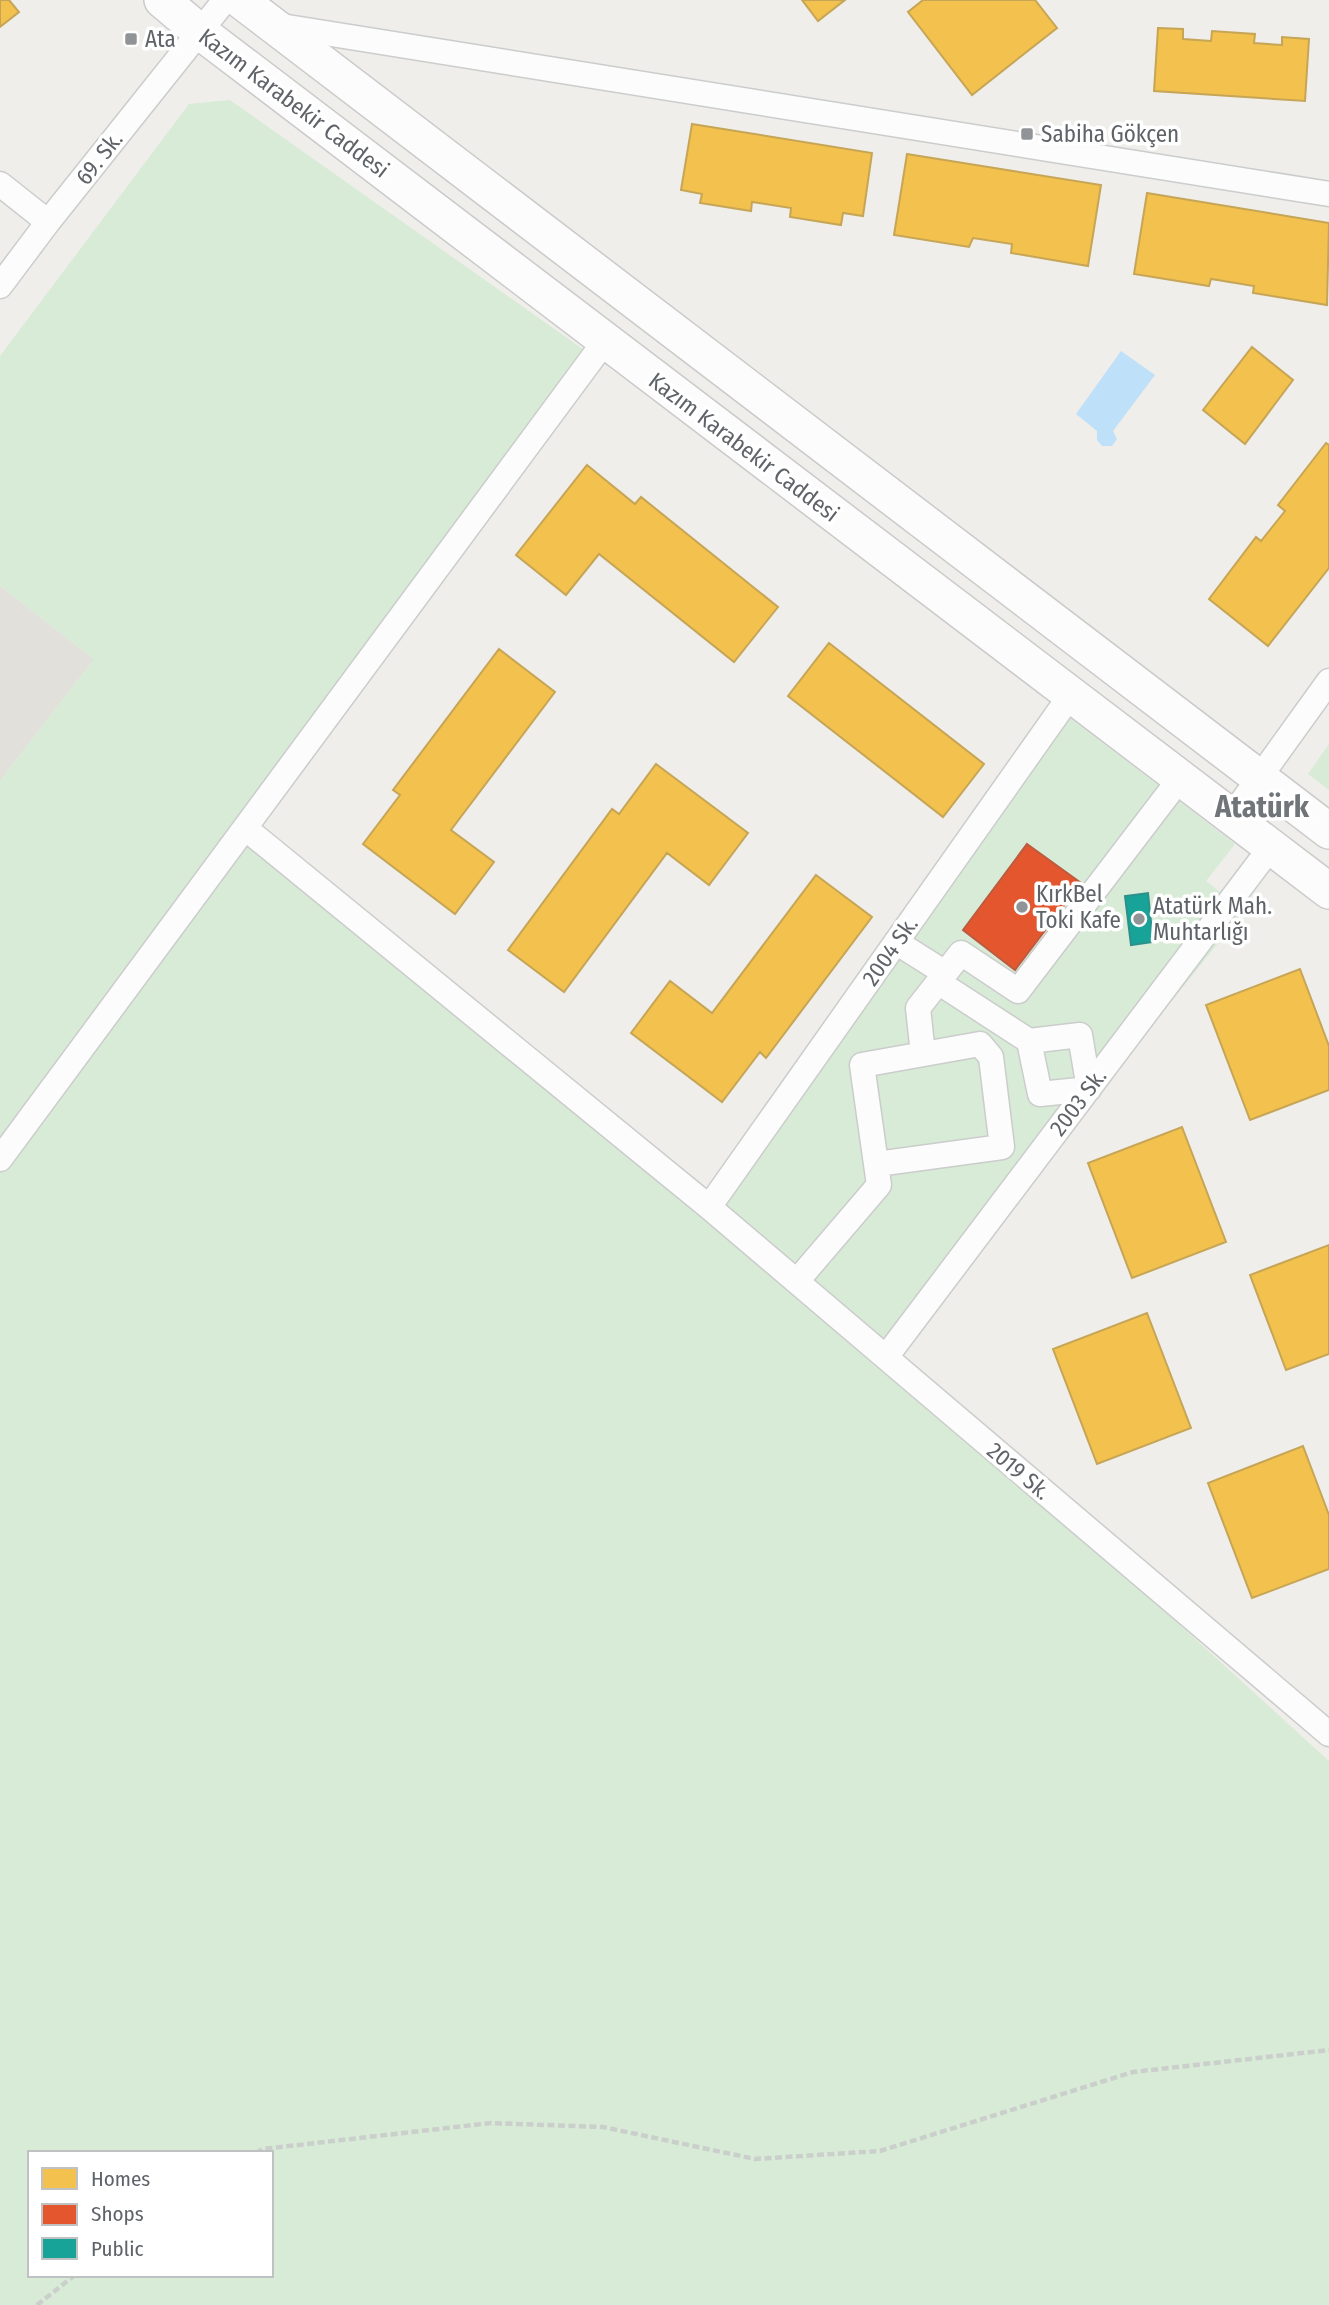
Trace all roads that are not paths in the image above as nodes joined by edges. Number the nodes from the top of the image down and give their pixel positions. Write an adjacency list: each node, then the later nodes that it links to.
1 (162, 0): 5 (street, Kazım Karabekir Caddesi)
2 (225, 0): 5 (street, 69. Sk.)
3 (240, 0): 4 (street)
4 (271, 24): 7 (street); 13 (street)
5 (199, 31): 8 (street, 69. Sk.); 10 (street, Kazım Karabekir Caddesi)
6 (0, 184): 8 (street)
7 (1329, 194)
8 (48, 222): 9 (street, 69. Sk.)
9 (0, 286)
10 (606, 341): 12 (street, Kazım Karabekir Caddesi); 16 (street)
11 (1329, 681): 13 (street)
12 (1070, 696): 15 (street, Kazım Karabekir Caddesi); 22 (street, 2004 Sk.)
13 (1259, 779): 15 (street); 17 (street)
14 (1169, 793): 19 (street)
15 (1231, 817): 18 (street, Kazım Karabekir Caddesi)
16 (245, 828): 27 (street); 29 (street, 2019 Sk.)
17 (1329, 831)
18 (1271, 847): 20 (street, Kazım Karabekir Caddesi); 26 (street, 2003 Sk.)
19 (1112, 868): 21 (street); 23 (street)
20 (1329, 891)
21 (1115, 899)
22 (896, 943): 23 (street); 29 (street, 2004 Sk.)
23 (942, 978): 24 (street); 25 (street)
24 (1029, 1041): 26 (street); 26 (street)
25 (923, 1054): 28 (street); 28 (street)
26 (1089, 1089): 31 (street, 2003 Sk.)
27 (0, 1159)
28 (877, 1164): 30 (street)
29 (709, 1207): 30 (street, 2019 Sk.)
30 (797, 1282): 31 (street, 2019 Sk.)
31 (886, 1357): 32 (street, 2019 Sk.)
32 (1329, 1734)

